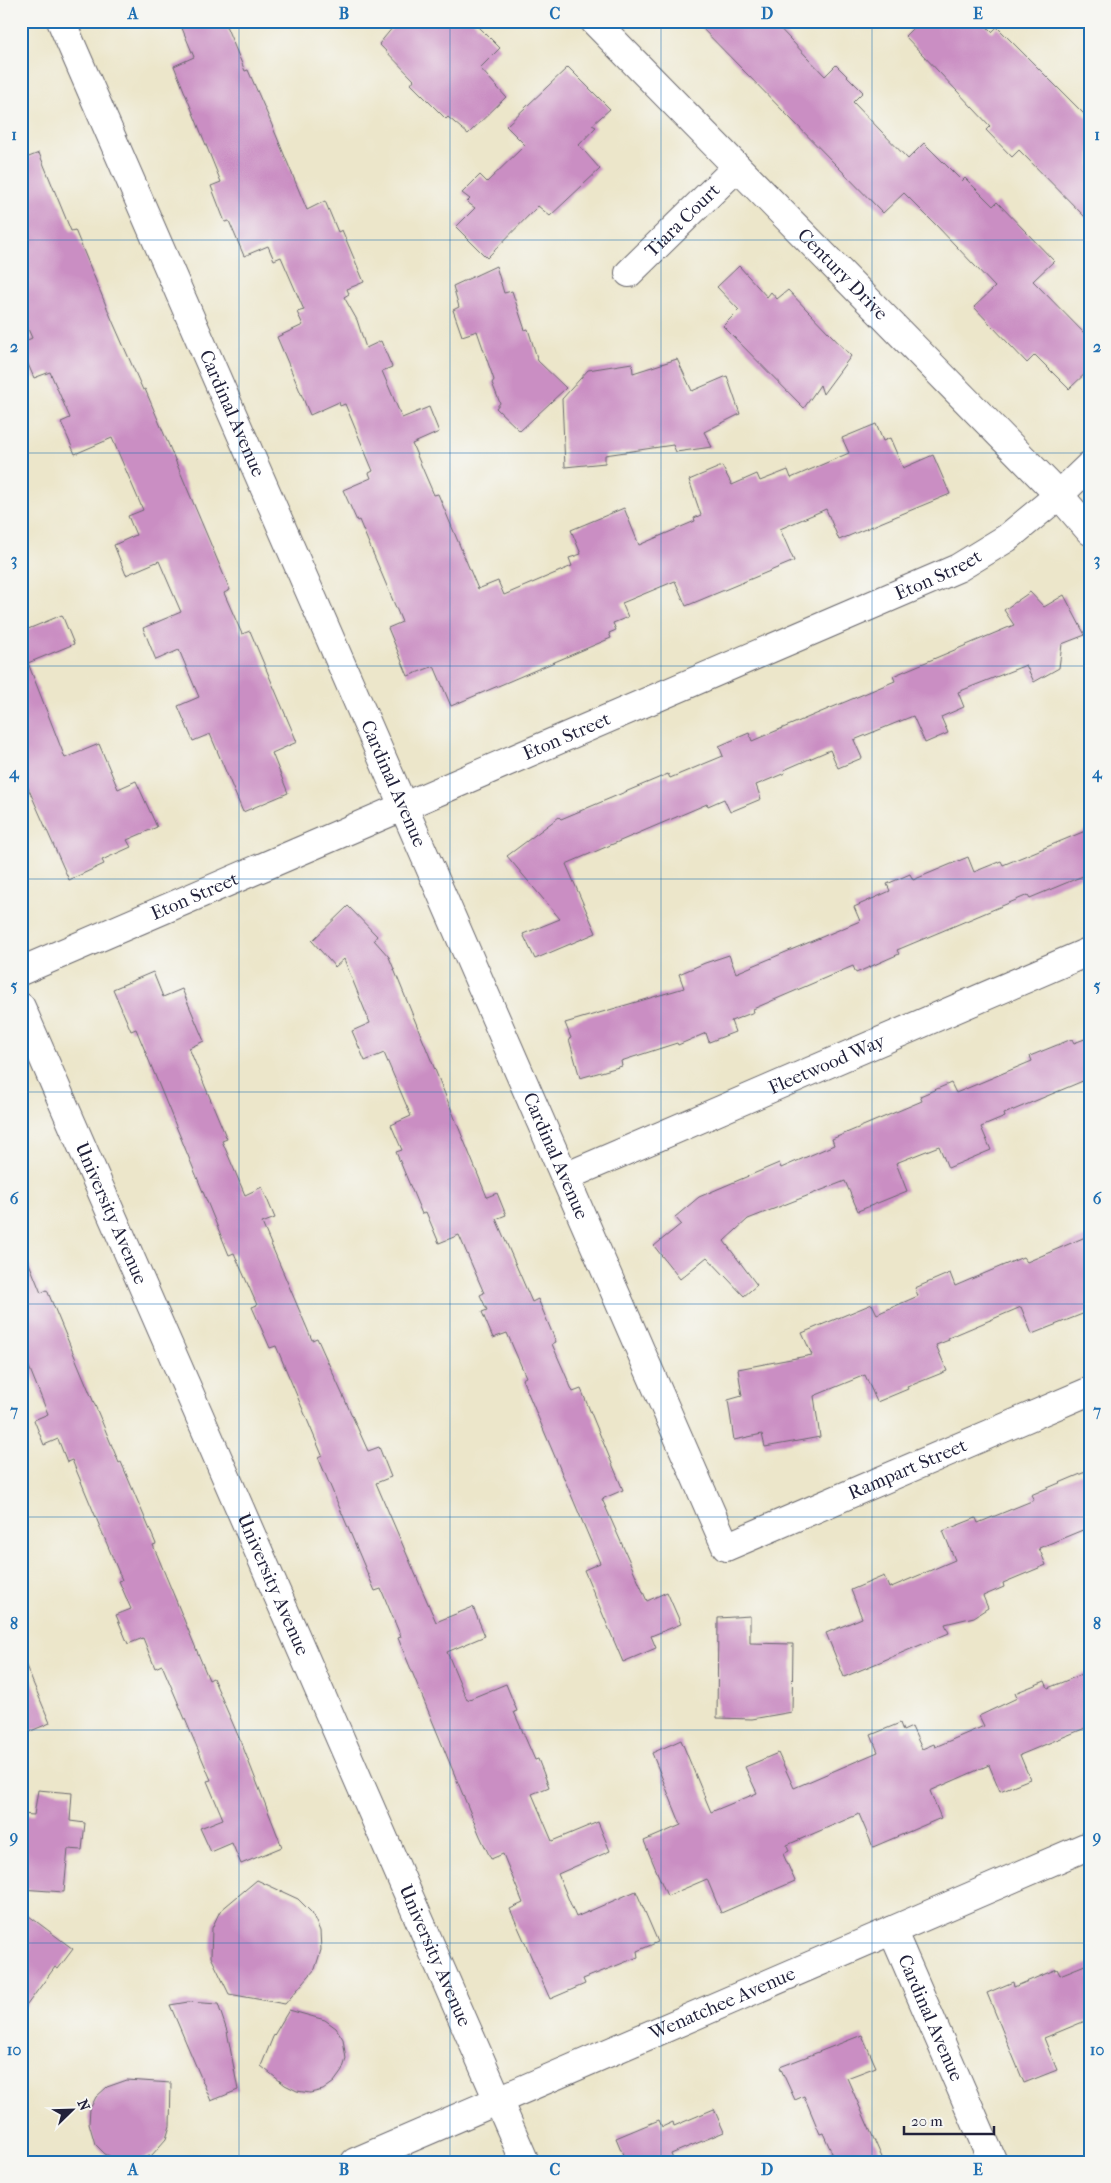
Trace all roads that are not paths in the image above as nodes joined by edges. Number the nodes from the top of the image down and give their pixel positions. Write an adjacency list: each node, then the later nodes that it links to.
1 (61, 21): 8 (street, Cardinal Avenue)
2 (594, 21): 3 (street, Century Drive)
3 (737, 167): 4 (street, Tiara Court); 6 (street, Century Drive)
4 (629, 273)
5 (1090, 465): 6 (street, Eton Street)
6 (1059, 495): 7 (street, Century Drive); 8 (street, Eton Street)
7 (1090, 531)
8 (403, 807): 10 (street, Eton Street); 12 (street, Cardinal Avenue)
9 (1090, 951): 12 (street, Fleetwood Way)
10 (21, 971)
11 (21, 1007): 17 (street, University Avenue)
12 (564, 1177): 14 (street, Cardinal Avenue)
13 (1090, 1391): 14 (street, Rampart Street)
14 (726, 1547)
15 (1090, 1845): 16 (street, Wenatchee Avenue)
16 (892, 1930): 17 (street, Wenatchee Avenue); 20 (street, Cardinal Avenue)
17 (498, 2100): 18 (street, Wenatchee Avenue); 19 (street, University Avenue)
18 (355, 2162)
19 (525, 2162)
20 (993, 2162)

